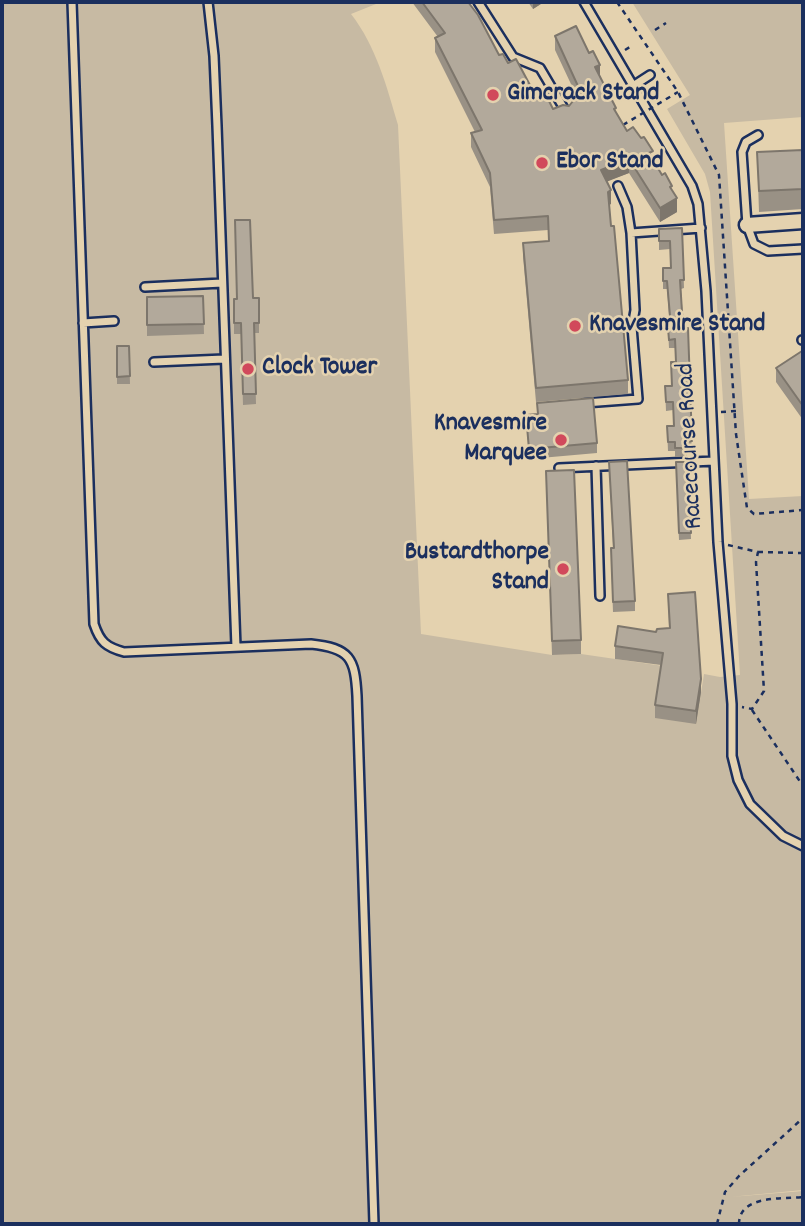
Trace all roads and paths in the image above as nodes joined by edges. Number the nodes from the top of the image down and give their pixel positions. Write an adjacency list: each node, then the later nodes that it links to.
1 (72, 2): 25 (lane)
2 (208, 2): 22 (lane)
3 (478, 2): 11 (lane)
4 (584, 2): 9 (lane, Racecourse Road)
5 (617, 2): 10 (path)
6 (666, 23): 7 (path)
7 (655, 30)
8 (650, 75): 9 (lane)
9 (633, 86): 19 (lane, Racecourse Road)
10 (678, 92): 12 (path, bridge); 18 (path)
11 (567, 114)
12 (615, 130)
13 (758, 135): 16 (lane)
14 (618, 186): 20 (lane)
15 (803, 221): 16 (street)
16 (747, 225): 21 (lane)
17 (731, 226): 18 (path)
18 (722, 227): 32 (path)
19 (701, 229): 20 (lane); 29 (lane, Racecourse Road)
20 (631, 233): 28 (lane)
21 (803, 249)
22 (222, 283): 23 (lane); 26 (lane)
23 (145, 287)
24 (114, 321): 25 (lane)
25 (83, 323): 37 (lane)
26 (224, 359): 27 (lane); 37 (lane)
27 (154, 362)
28 (572, 405)
29 (714, 461): 30 (lane); 33 (lane, Racecourse Road)
30 (596, 466): 31 (lane); 36 (lane)
31 (559, 468)
32 (803, 510)
33 (718, 542): 34 (path); 38 (lane, Racecourse Road)
34 (758, 552): 35 (path); 39 (path)
35 (803, 553)
36 (600, 596)
37 (236, 647): 44 (lane)
38 (732, 704): 39 (path); 41 (lane, Racecourse Road)
39 (752, 709): 40 (path)
40 (803, 786)
41 (803, 846)
42 (803, 1118): 45 (path)
43 (803, 1197): 46 (path)
44 (374, 1224)
45 (717, 1224)
46 (739, 1224)

